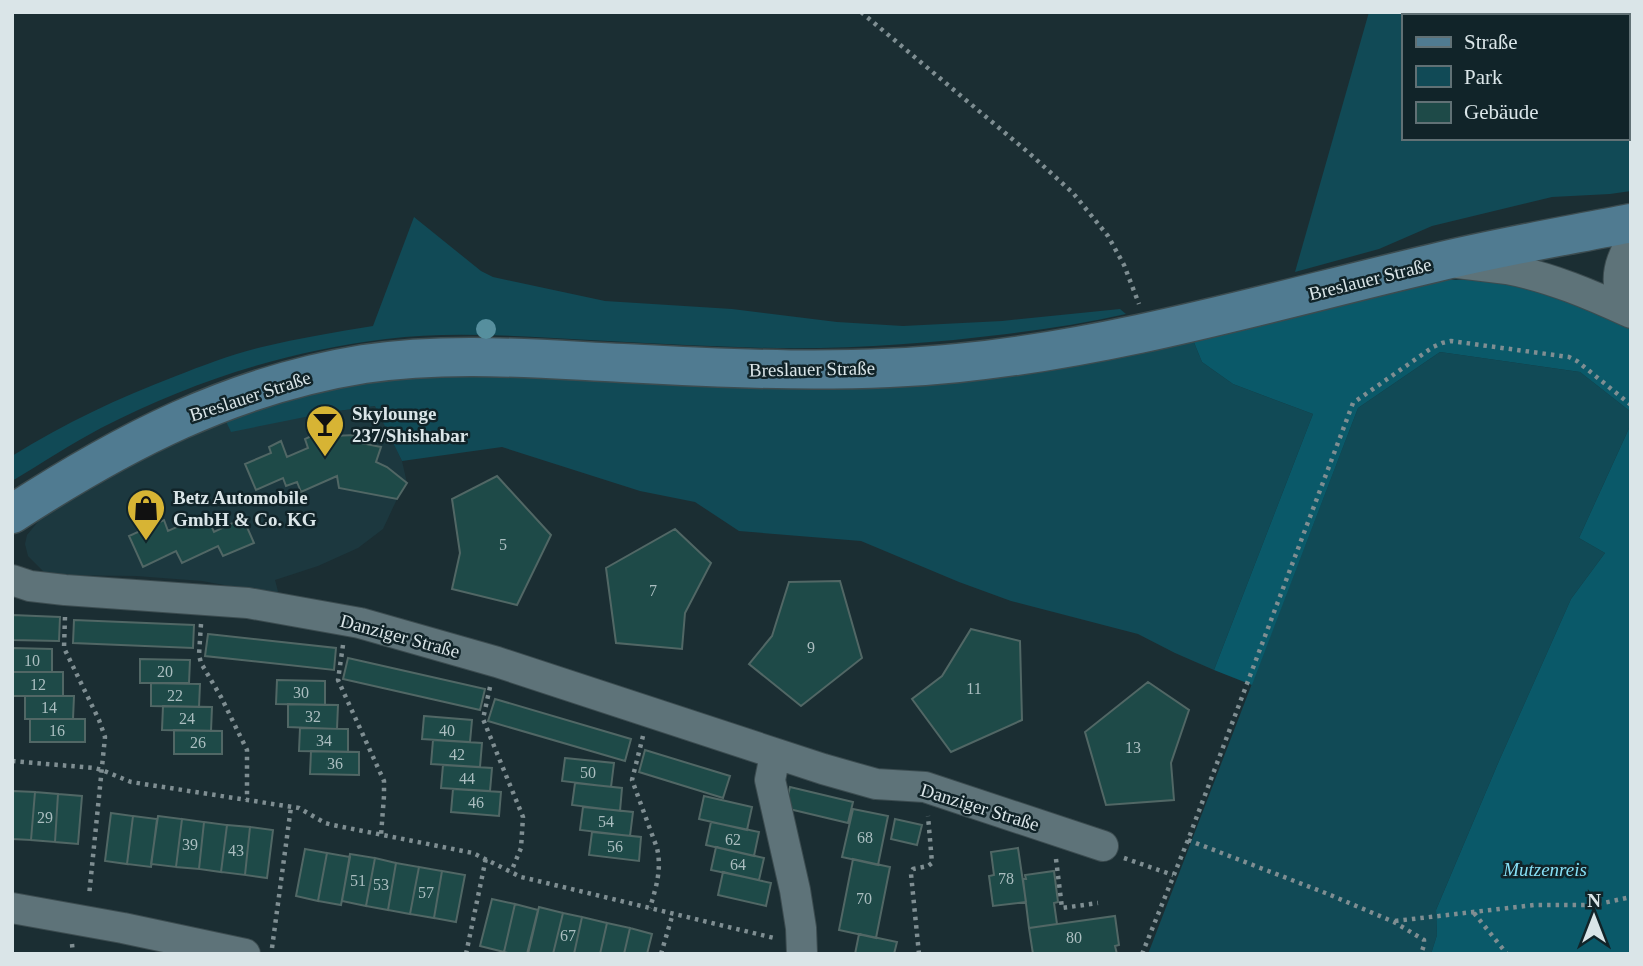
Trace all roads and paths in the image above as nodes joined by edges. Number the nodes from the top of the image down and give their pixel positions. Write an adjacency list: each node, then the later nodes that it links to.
1 (861, 12): 6 (path)
2 (1631, 223): 4 (main road, Breslauer Straße)
3 (1631, 242): 5 (street)
4 (1433, 263): 5 (street); 6 (main road, Breslauer Straße)
5 (1631, 311)
6 (1150, 332): 8 (main road, Breslauer Straße)
7 (1631, 405): 23 (path)
8 (12, 514)
9 (12, 580): 10 (street, Danziger Straße)
10 (65, 590): 11 (street, Danziger Straße); 17 (path)
11 (202, 599): 12 (street, Danziger Straße); 19 (path)
12 (347, 620): 13 (street, Danziger Straße); 22 (path)
13 (497, 662): 14 (street, Danziger Straße); 26 (path)
14 (651, 712): 15 (street, Danziger Straße); 31 (path)
15 (775, 755): 18 (street, Danziger Straße); 36 (street)
16 (12, 761): 17 (path)
17 (102, 770): 19 (path); 34 (path)
18 (925, 788): 21 (street, Danziger Straße); 41 (path)
19 (247, 800): 20 (path)
20 (291, 807): 22 (path); 38 (path)
21 (1053, 830): 24 (street, Danziger Straße); 29 (path)
22 (381, 835): 25 (path)
23 (1188, 840): 27 (path); 35 (path)
24 (1103, 846): 27 (path)
25 (486, 858): 26 (path); 39 (path)
26 (511, 872): 31 (path)
27 (1173, 875): 42 (path)
28 (1631, 897): 33 (path)
29 (1098, 902)
30 (12, 908): 34 (street)
31 (650, 908): 32 (path)
32 (673, 913): 36 (path); 40 (path)
33 (1474, 913): 35 (path); 44 (path)
34 (86, 921): 37 (street)
35 (1394, 922): 43 (path)
36 (802, 948)
37 (245, 954)
38 (271, 954)
39 (466, 954)
40 (662, 954)
41 (919, 954)
42 (1142, 954)
43 (1421, 954)
44 (1507, 954)

